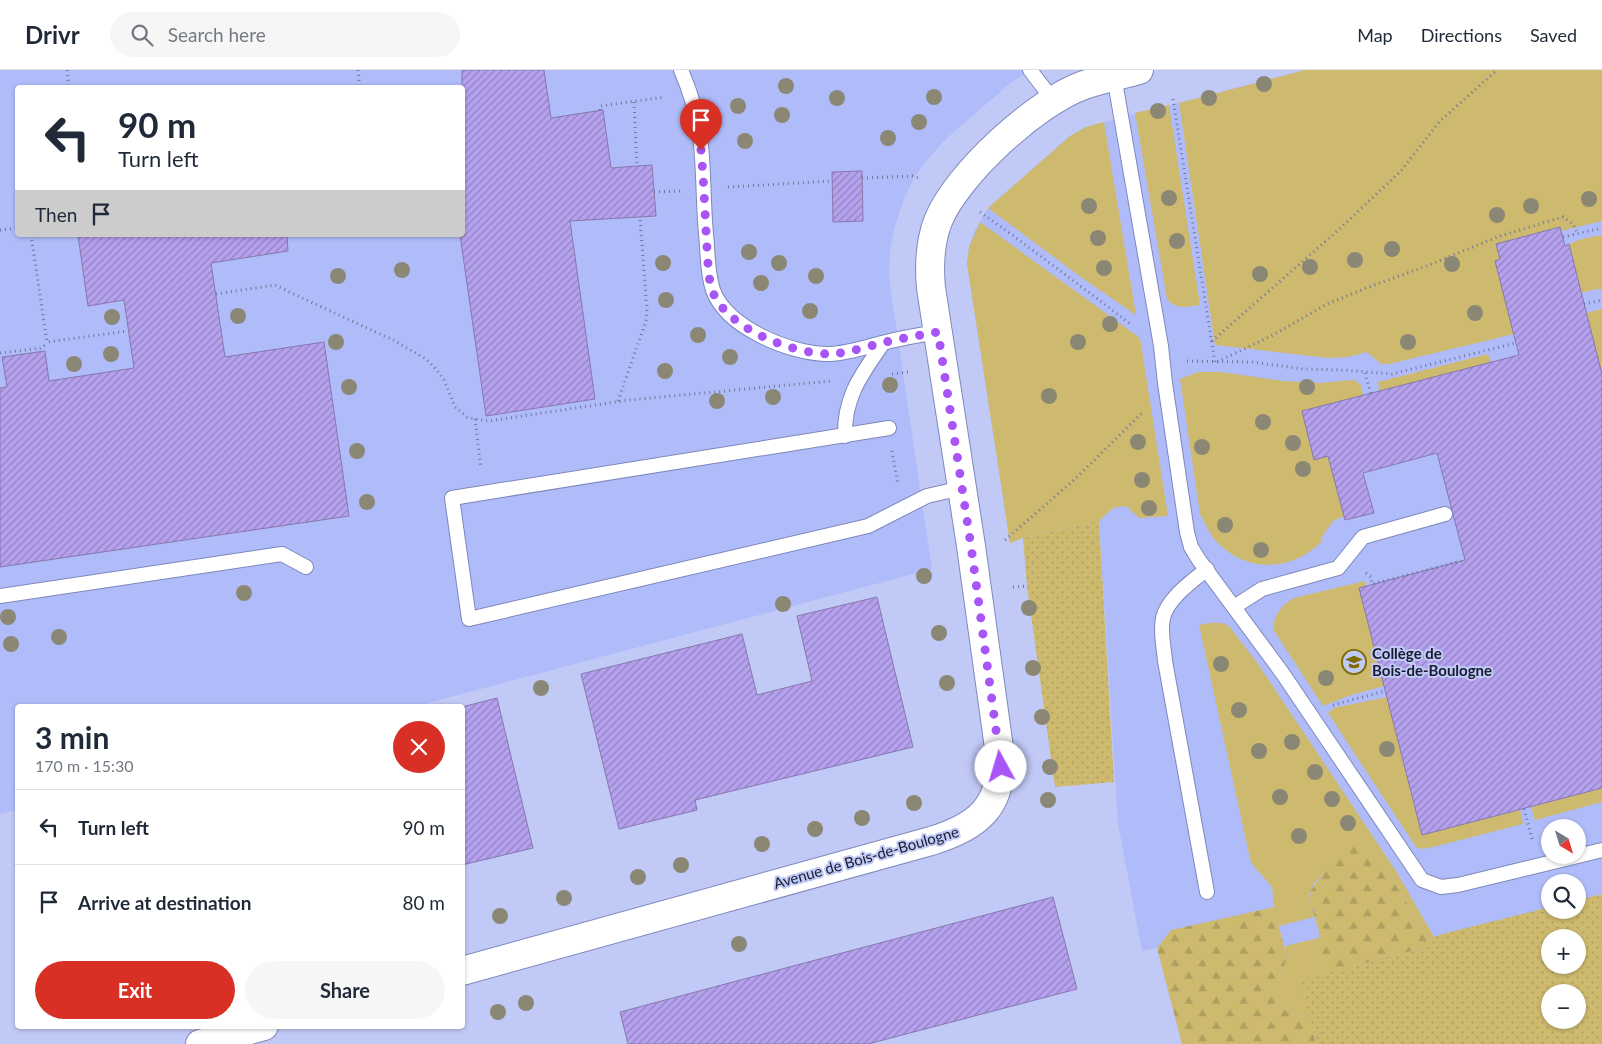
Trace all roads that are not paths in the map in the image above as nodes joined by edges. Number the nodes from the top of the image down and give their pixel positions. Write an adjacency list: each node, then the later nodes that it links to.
1 (682, 70): 6 (lane)
2 (1030, 70): 4 (lane)
3 (1127, 73): 4 (street, Avenue de Bois-de-Boulogne); 12 (lane)
4 (1053, 100): 5 (street, Avenue de Bois-de-Boulogne)
5 (938, 332): 6 (lane); 9 (street, Avenue de Bois-de-Boulogne)
6 (883, 343): 8 (lane)
7 (889, 428): 8 (lane)
8 (845, 436): 9 (lane)
9 (962, 488): 17 (street, Avenue de Bois-de-Boulogne)
10 (1445, 514): 14 (lane)
11 (306, 567): 13 (lane)
12 (1207, 569): 14 (lane); 16 (lane)
13 (0, 596)
14 (1234, 607): 15 (lane)
15 (1602, 850)
16 (1208, 892)
17 (465, 970)
18 (253, 1029): 19 (street)
19 (200, 1044)

